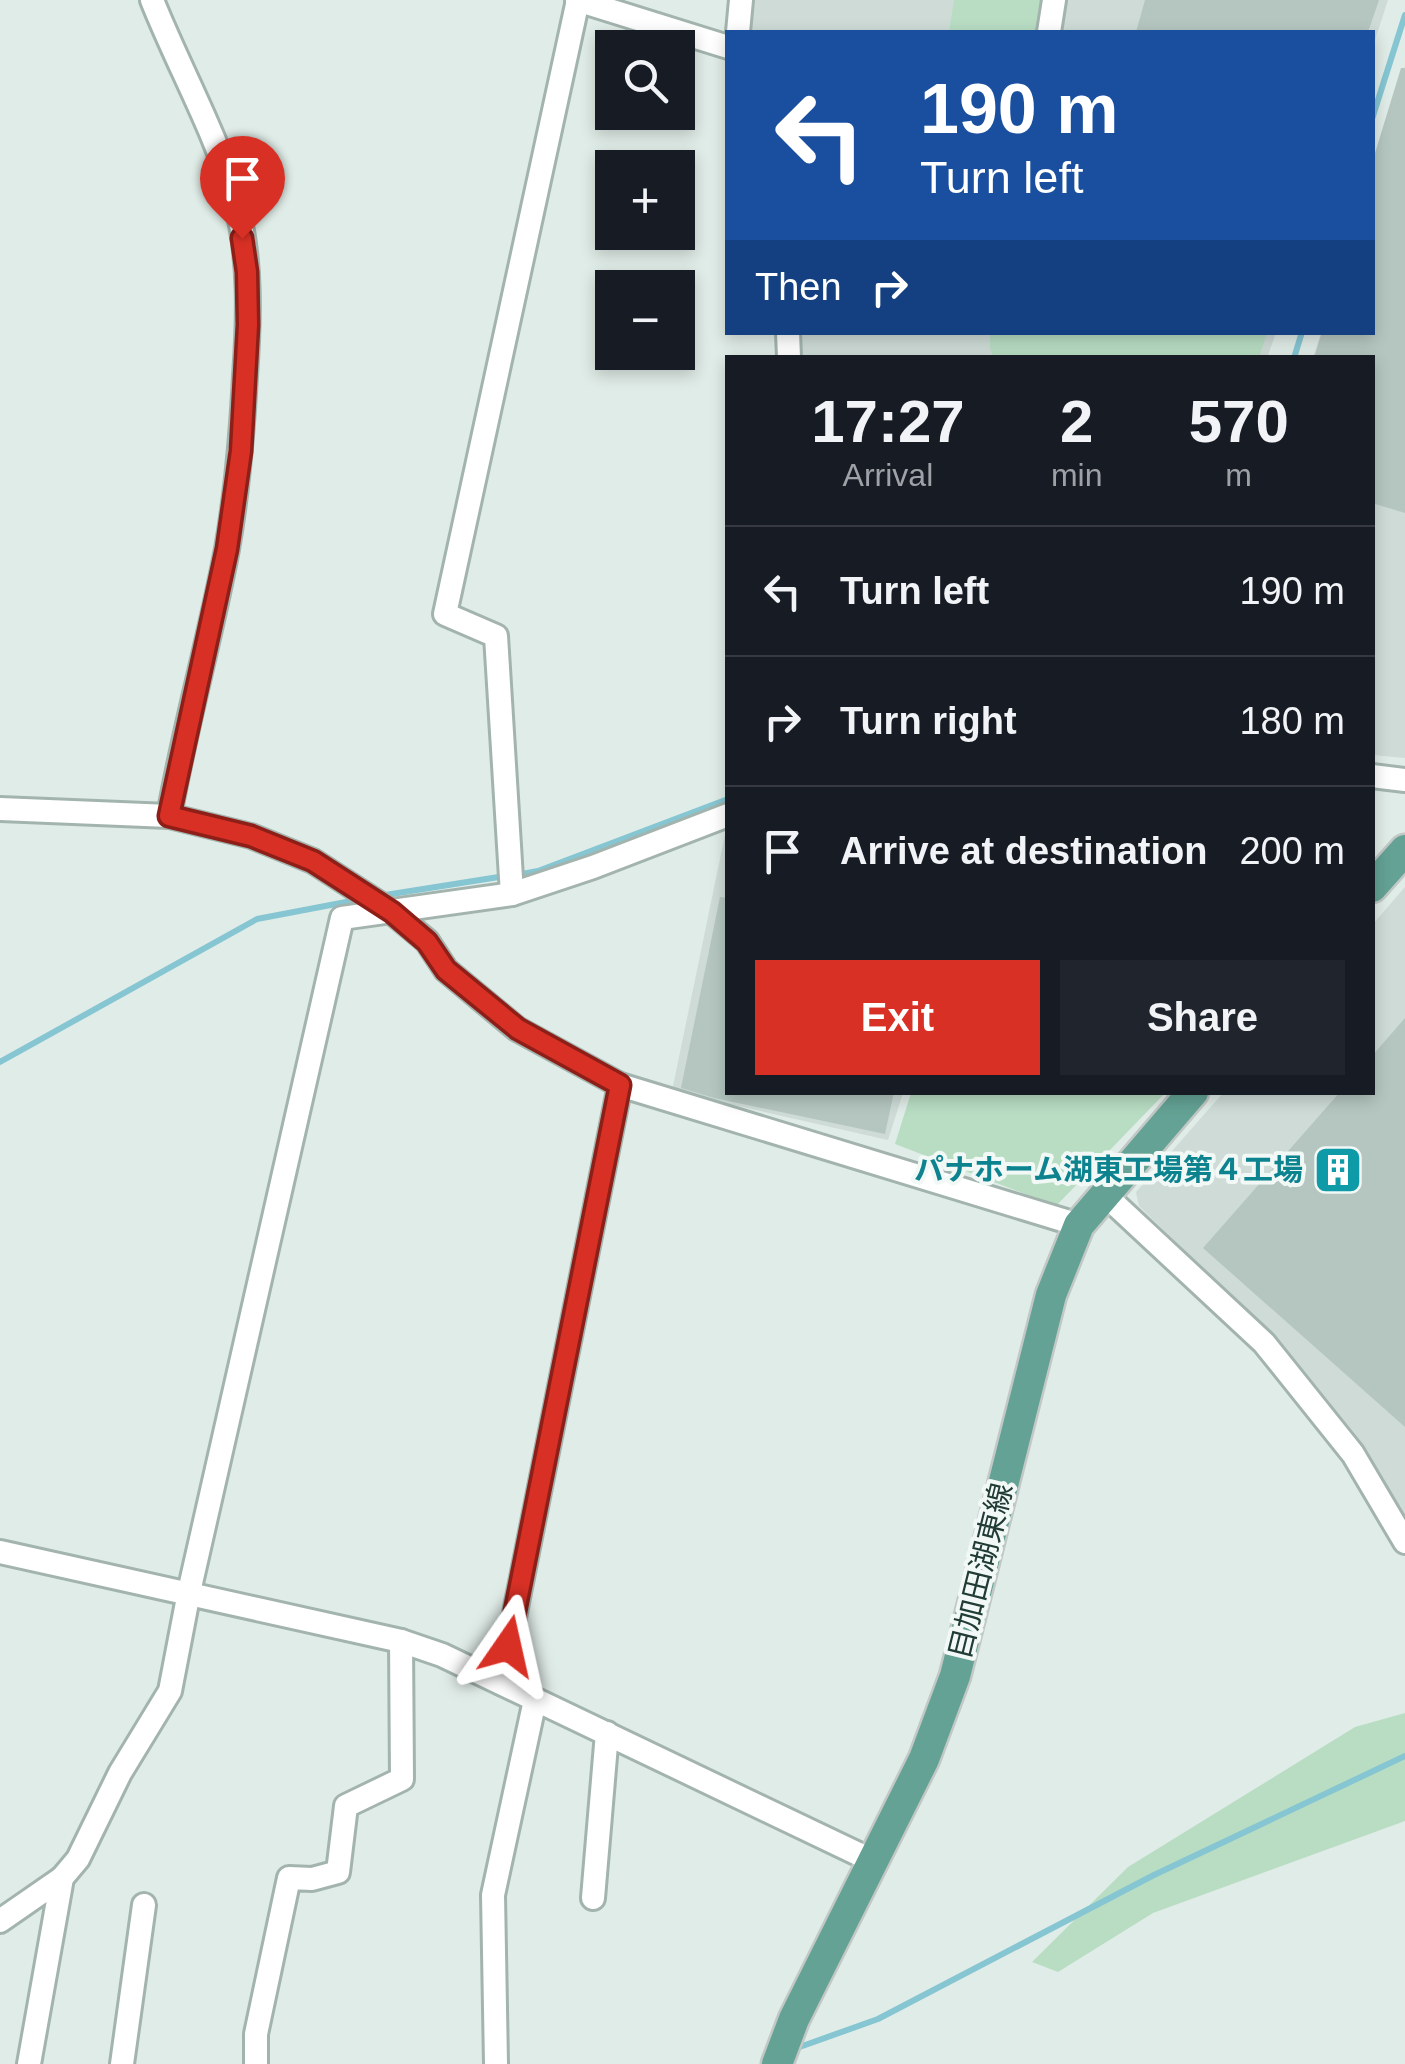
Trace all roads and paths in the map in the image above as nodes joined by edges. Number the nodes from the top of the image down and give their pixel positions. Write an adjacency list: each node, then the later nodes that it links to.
1 (152, 0): 12 (street)
2 (577, 0): 7 (street); 14 (street)
3 (741, 0): 5 (street)
4 (1054, 0): 6 (street)
5 (738, 30)
6 (1049, 30)
7 (725, 45)
8 (1375, 776): 9 (street)
9 (1405, 780)
10 (0, 810): 12 (street)
11 (725, 815): 14 (street)
12 (169, 816): 16 (street)
13 (1405, 850): 15 (main road)
14 (512, 883): 16 (street)
15 (1375, 884)
16 (392, 912): 17 (street); 23 (street)
17 (620, 1085): 20 (street); 25 (street)
18 (1190, 1095): 19 (main road, 目加田湖東線)
19 (1104, 1194): 20 (main road, 目加田湖東線); 21 (street)
20 (1079, 1225): 28 (main road, 目加田湖東線)
21 (1405, 1542)
22 (0, 1552): 23 (street)
23 (188, 1592): 24 (street); 29 (street)
24 (402, 1641): 25 (street); 35 (street)
25 (501, 1683): 26 (street)
26 (535, 1700): 27 (street); 36 (street)
27 (608, 1733): 28 (street); 30 (street)
28 (875, 1862): 37 (main road, 目加田湖東線)
29 (62, 1878): 32 (street); 33 (street)
30 (593, 1898)
31 (144, 1904): 34 (street)
32 (0, 1921)
33 (29, 2064)
34 (122, 2064)
35 (256, 2064)
36 (496, 2064)
37 (778, 2064)

